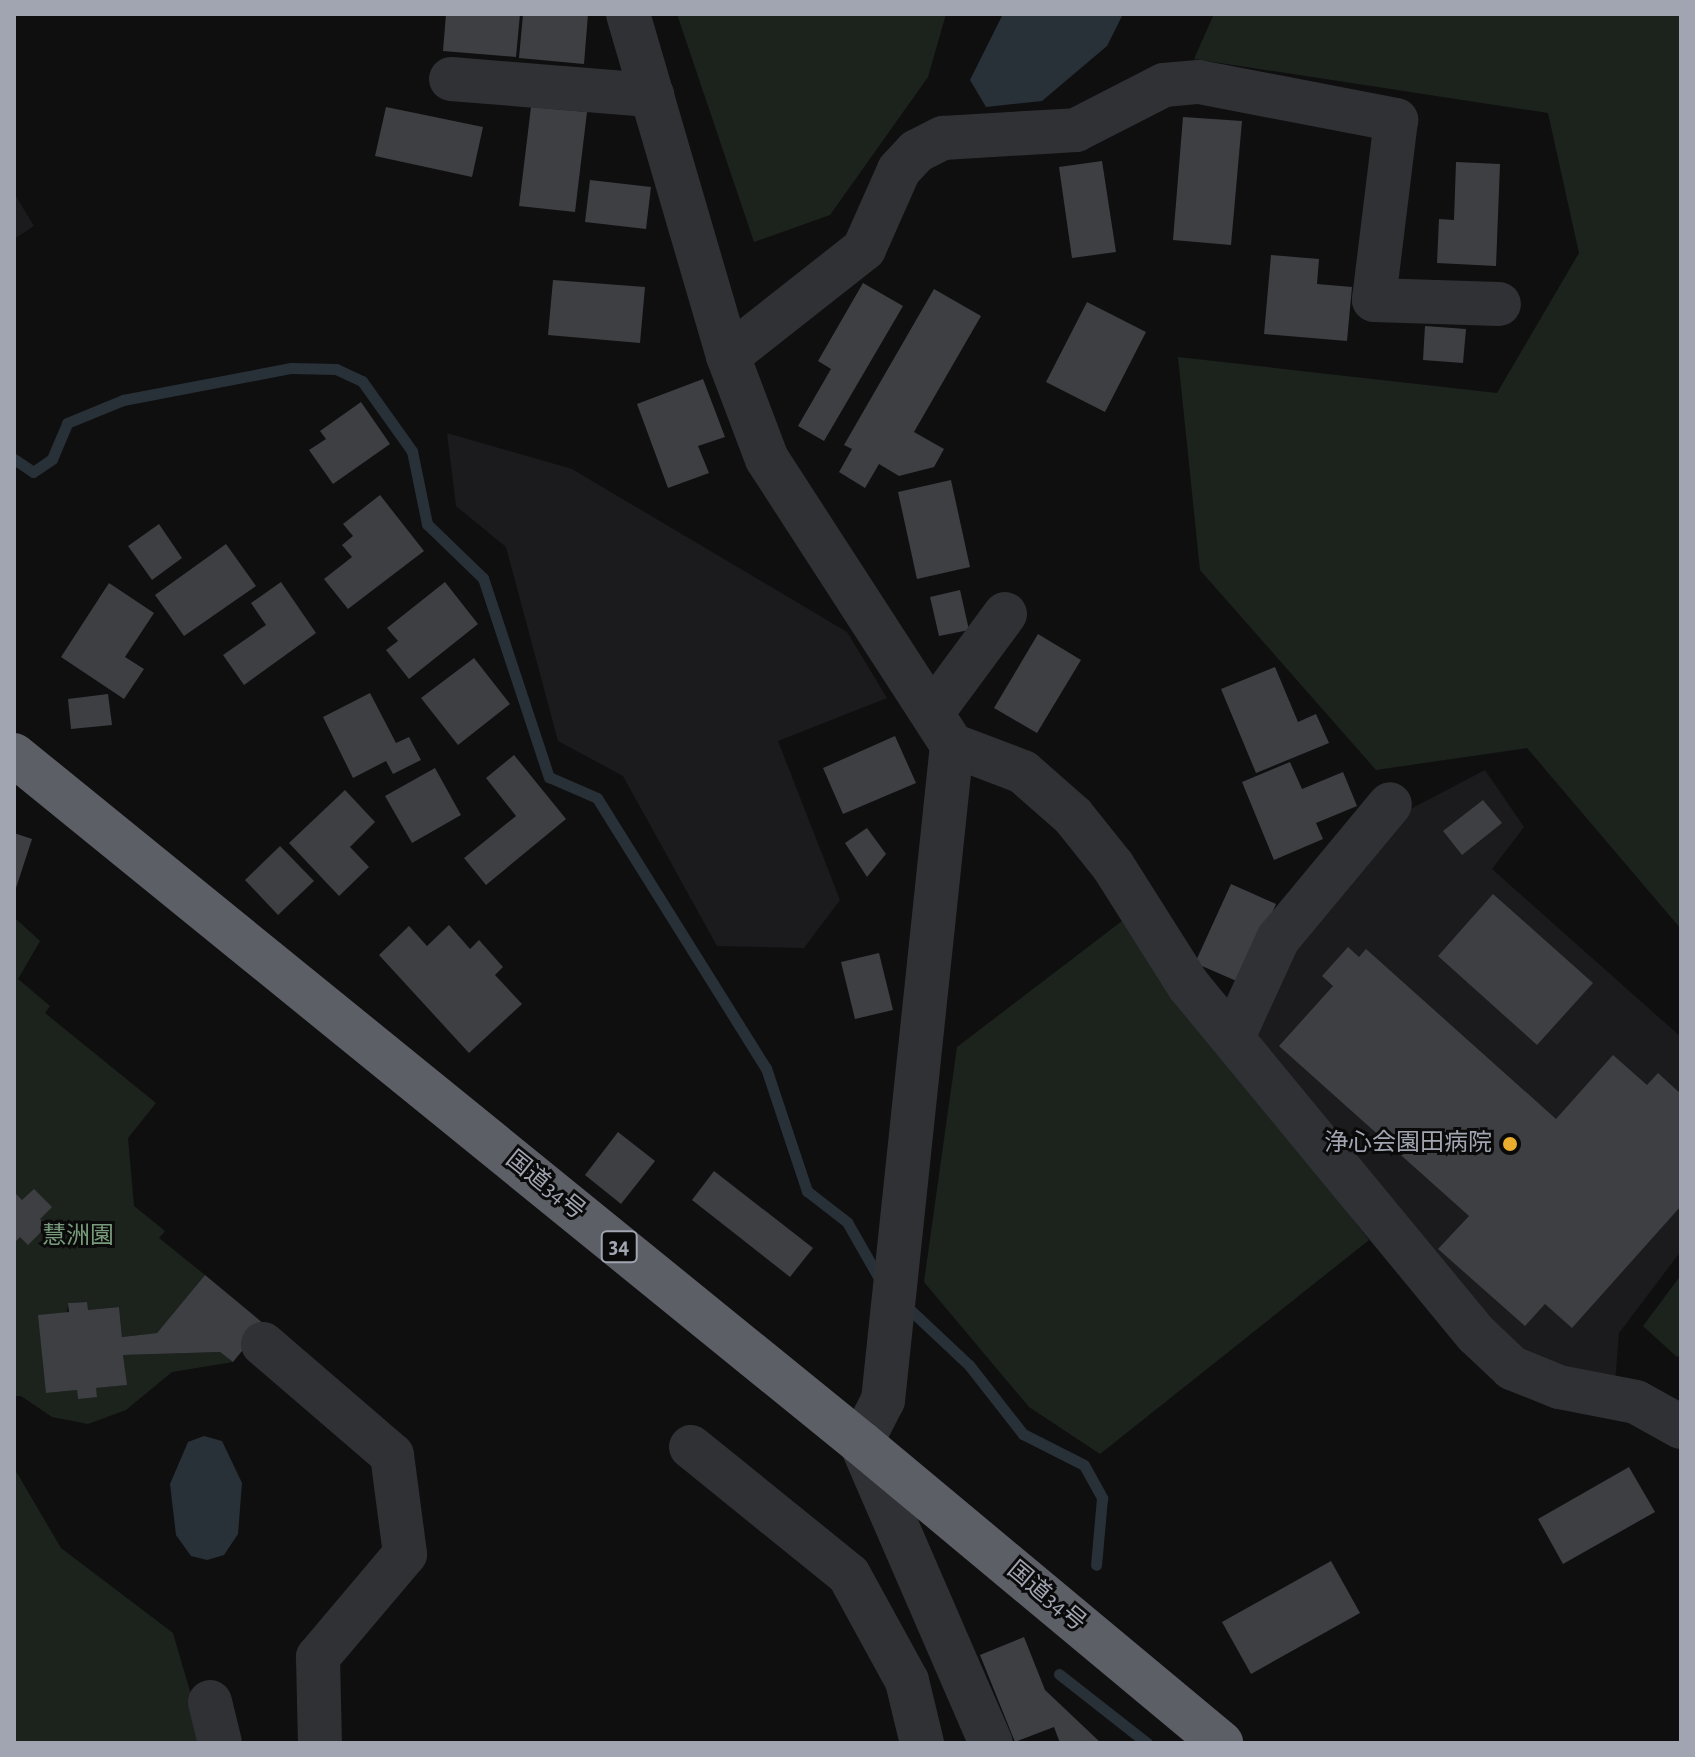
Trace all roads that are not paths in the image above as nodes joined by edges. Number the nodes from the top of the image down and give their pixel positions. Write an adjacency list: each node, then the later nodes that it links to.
1 (628, 14): 3 (street)
2 (451, 79): 3 (street)
3 (652, 95): 5 (street)
4 (1499, 304): 5 (street)
5 (728, 356): 7 (street)
6 (1005, 614): 7 (street)
7 (942, 729): 10 (street); 13 (street)
8 (14, 755): 13 (highway, 国道34号 / 34)
9 (1390, 804): 10 (street)
10 (1234, 1035): 12 (street)
11 (263, 1344): 15 (street)
12 (1681, 1427)
13 (861, 1443): 17 (street); 18 (highway, 国道34号 / 34)
14 (691, 1447): 16 (street)
15 (320, 1743)
16 (922, 1743)
17 (991, 1743)
18 (1221, 1743)

